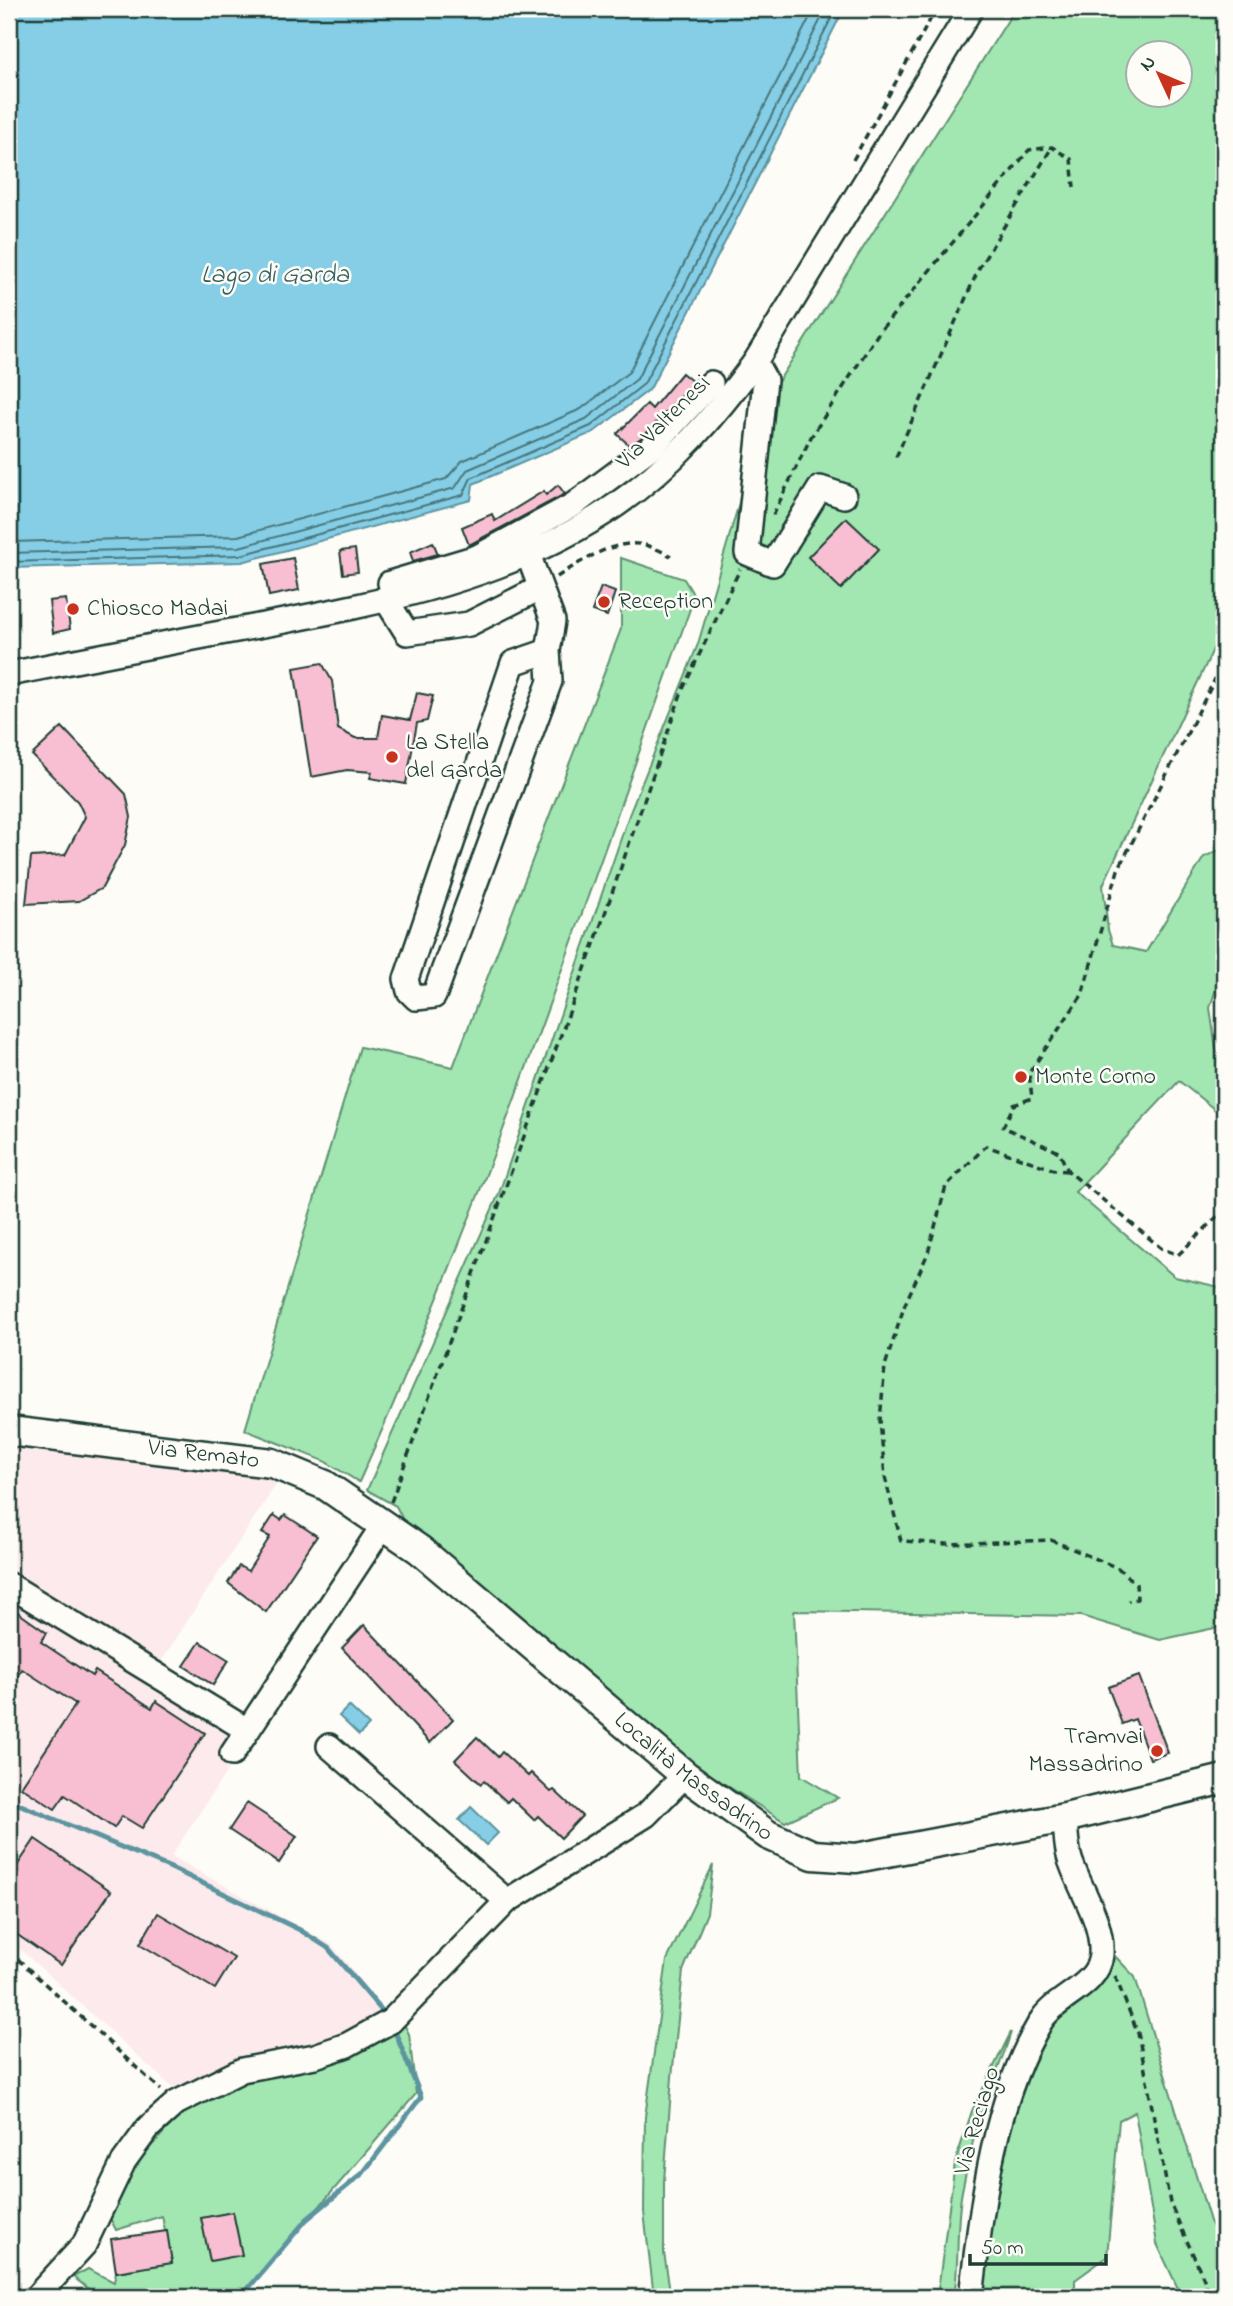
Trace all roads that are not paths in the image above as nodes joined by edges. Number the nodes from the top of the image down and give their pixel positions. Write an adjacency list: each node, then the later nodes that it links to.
1 (971, 9): 2 (street, Via Valtenesi)
2 (755, 362): 4 (street); 5 (street, Via Valtenesi)
3 (711, 383): 8 (street)
4 (844, 496)
5 (528, 554): 6 (street); 7 (street, Via Valtenesi)
6 (540, 588): 7 (street); 10 (street)
7 (385, 598): 8 (street, Via Valtenesi)
8 (347, 601): 9 (street); 11 (street, Via Valtenesi)
9 (274, 611)
10 (548, 651): 10 (street)
11 (9, 674)
12 (9, 1431): 13 (main road, Via Remato)
13 (384, 1524): 15 (street); 18 (main road, Località Massadrino)
14 (9, 1585): 15 (street)
15 (247, 1730): 17 (street)
16 (329, 1746): 21 (street)
17 (232, 1754)
18 (685, 1775): 20 (main road, Località Massadrino); 21 (street)
19 (1224, 1779): 20 (main road, Località Massadrino)
20 (1065, 1822): 23 (street, Via Reciago)
21 (507, 1901): 22 (street)
22 (36, 2297)
23 (971, 2297)

